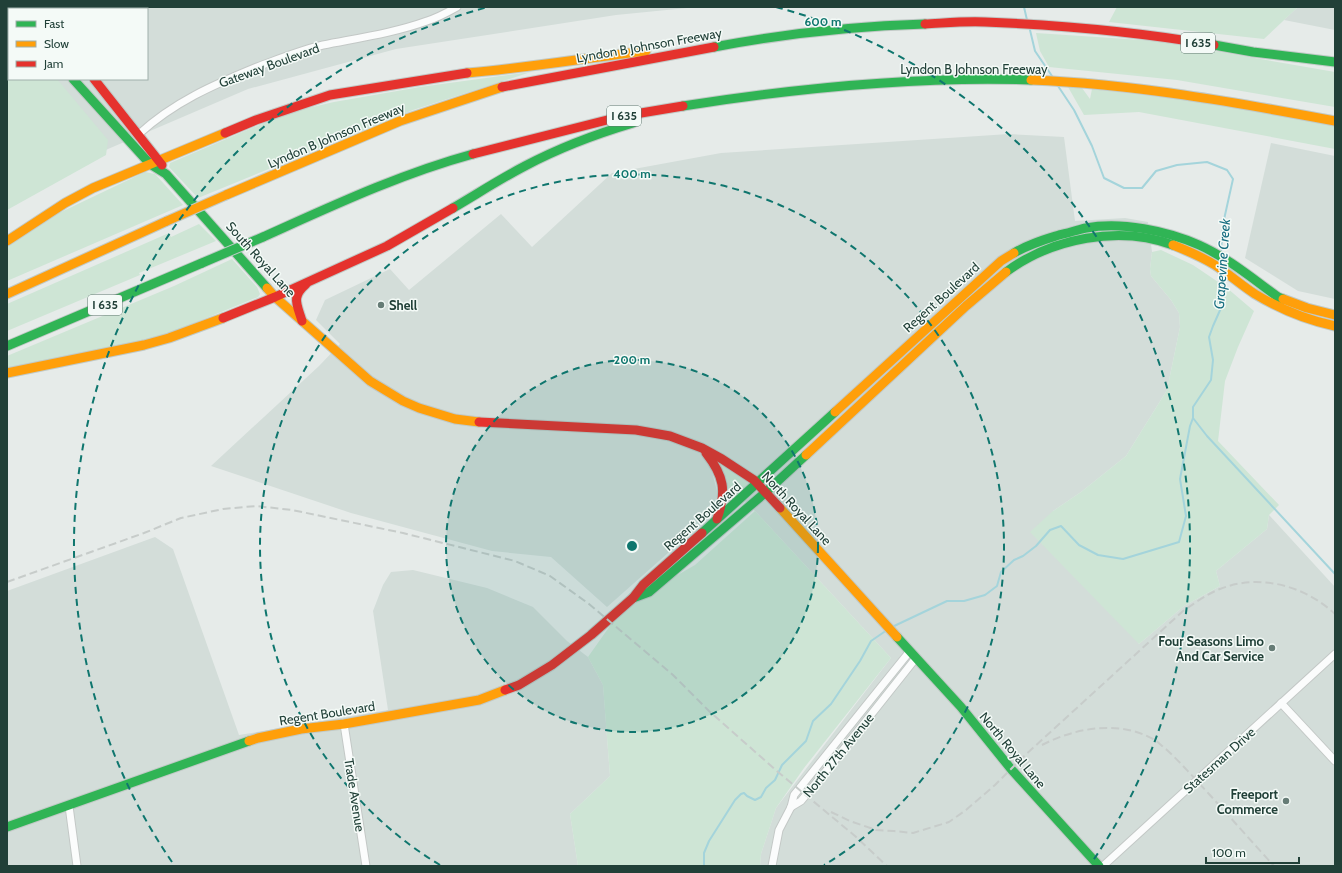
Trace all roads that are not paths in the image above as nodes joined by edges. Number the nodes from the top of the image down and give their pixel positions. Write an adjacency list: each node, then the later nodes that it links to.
1 (457, 7): 10 (street, Gateway Boulevard)
2 (757, 38): 3 (main road, Lyndon B Johnson Freeway / I 635); 11 (main road); 18 (main road, Lyndon B Johnson Freeway / I 635, bridge)
3 (1335, 62)
4 (74, 80): 8 (main road, South Royal Lane)
5 (95, 80): 6 (main road, South Royal Lane)
6 (107, 95): 8 (main road); 10 (main road, South Royal Lane)
7 (749, 95): 9 (main road, Lyndon B Johnson Freeway / I 635); 17 (main road); 23 (main road, Lyndon B Johnson Freeway / I 635, bridge)
8 (96, 104): 12 (main road, South Royal Lane)
9 (1335, 121)
10 (139, 134): 11 (main road, South Royal Lane)
11 (159, 160): 12 (main road); 13 (main road, South Royal Lane)
12 (150, 164): 13 (main road, South Royal Lane); 15 (main road)
13 (166, 174): 19 (main road, South Royal Lane)
14 (1150, 234): 16 (main road, Regent Boulevard); 27 (main road, Regent Boulevard); 28 (main road, Regent Boulevard)
15 (7, 241)
16 (1180, 242): 20 (main road, Regent Boulevard); 22 (main road, Regent Boulevard)
17 (308, 282): 19 (main road); 21 (main road)
18 (7, 294)
19 (275, 297): 21 (main road, South Royal Lane); 25 (main road)
20 (1335, 315)
21 (302, 321): 24 (main road, South Royal Lane)
22 (1335, 326)
23 (7, 346)
24 (342, 358): 26 (main road, North Royal Lane)
25 (7, 373)
26 (702, 448): 27 (main road, North Royal Lane); 29 (main road)
27 (758, 483): 28 (main road, North Royal Lane); 29 (main road, Regent Boulevard)
28 (766, 492): 30 (main road, Regent Boulevard); 31 (main road, North Royal Lane)
29 (716, 520): 30 (main road, Regent Boulevard)
30 (633, 598): 34 (main road, Regent Boulevard)
31 (913, 654): 35 (street, North 27th Avenue); 36 (street, North 27th Avenue); 44 (main road, North Royal Lane)
32 (1335, 654): 33 (street, Statesman Drive)
33 (1281, 703): 37 (street); 45 (street, Statesman Drive)
34 (344, 724): 38 (main road, Regent Boulevard); 42 (street, Trade Avenue)
35 (827, 753): 36 (street); 39 (street, North 27th Avenue)
36 (836, 760): 39 (street, North 27th Avenue)
37 (1335, 761)
38 (69, 806): 40 (main road, Regent Boulevard); 41 (street)
39 (791, 807): 43 (street)
40 (7, 827)
41 (77, 866)
42 (366, 866)
43 (772, 866)
44 (1099, 866)
45 (1103, 866)

